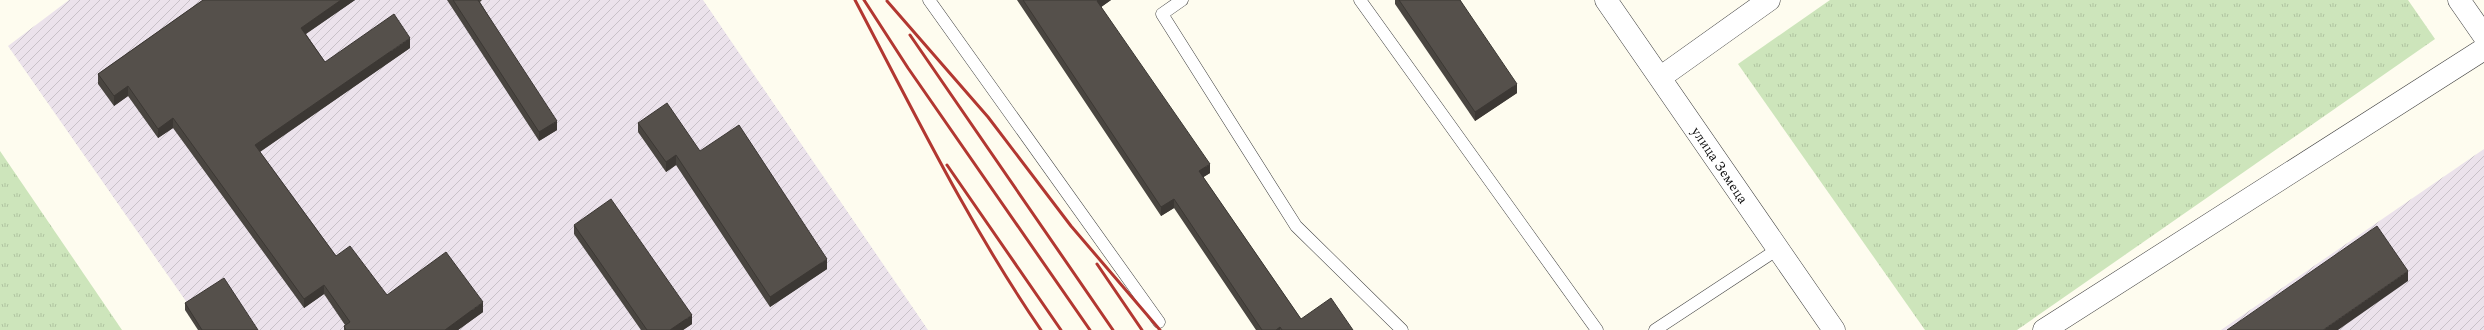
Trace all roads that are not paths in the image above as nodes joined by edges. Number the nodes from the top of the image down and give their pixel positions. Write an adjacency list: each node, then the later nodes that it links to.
1 (929, 0): 11 (lane)
2 (1182, 0): 12 (lane)
3 (1360, 0): 13 (lane)
4 (1606, 0): 9 (street, улица Земеца)
5 (1769, 0): 9 (street)
6 (2459, 0): 7 (street)
7 (2484, 36)
8 (2484, 49): 16 (street)
9 (1660, 78): 10 (street, улица Земеца)
10 (1778, 249): 14 (lane); 15 (street, улица Земеца)
11 (1159, 322)
12 (1402, 330)
13 (1597, 330)
14 (1655, 330)
15 (1834, 330)
16 (2044, 330)

